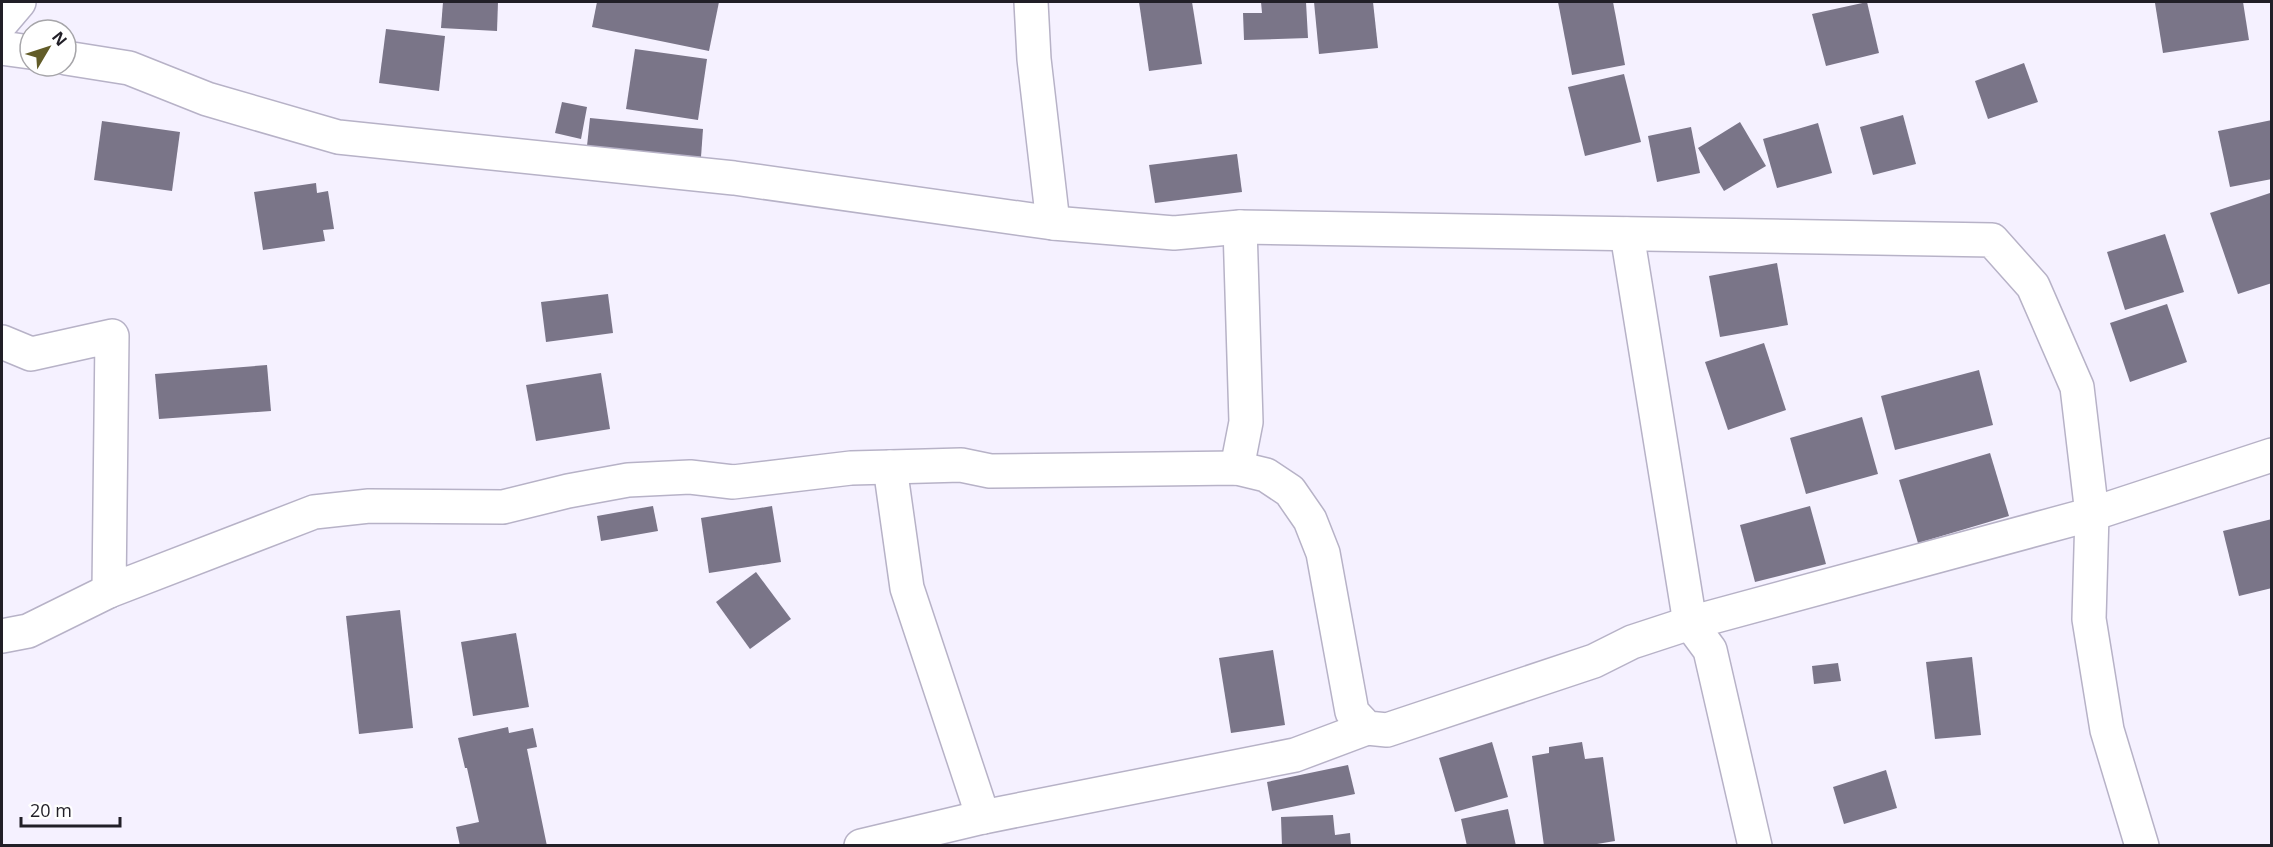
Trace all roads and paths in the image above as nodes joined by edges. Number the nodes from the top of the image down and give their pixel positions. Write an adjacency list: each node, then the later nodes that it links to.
1 (19, 2): 3 (street)
2 (1031, 2): 7 (street)
3 (2, 22)
4 (2, 48): 5 (street)
5 (18, 50)
6 (78, 60): 7 (street)
7 (1053, 223): 8 (street)
8 (1240, 227): 9 (street); 13 (street)
9 (1628, 234): 14 (street); 16 (street)
10 (2, 342): 15 (street)
11 (2271, 455): 14 (street)
12 (890, 467): 13 (street); 15 (street); 19 (street)
13 (1237, 468): 18 (street)
14 (2092, 514): 16 (street); 22 (street)
15 (109, 591): 17 (street)
16 (1690, 623): 18 (street); 21 (street)
17 (2, 636)
18 (1367, 728): 19 (street)
19 (982, 817): 20 (street)
20 (861, 846)
21 (1755, 846)
22 (2142, 846)

